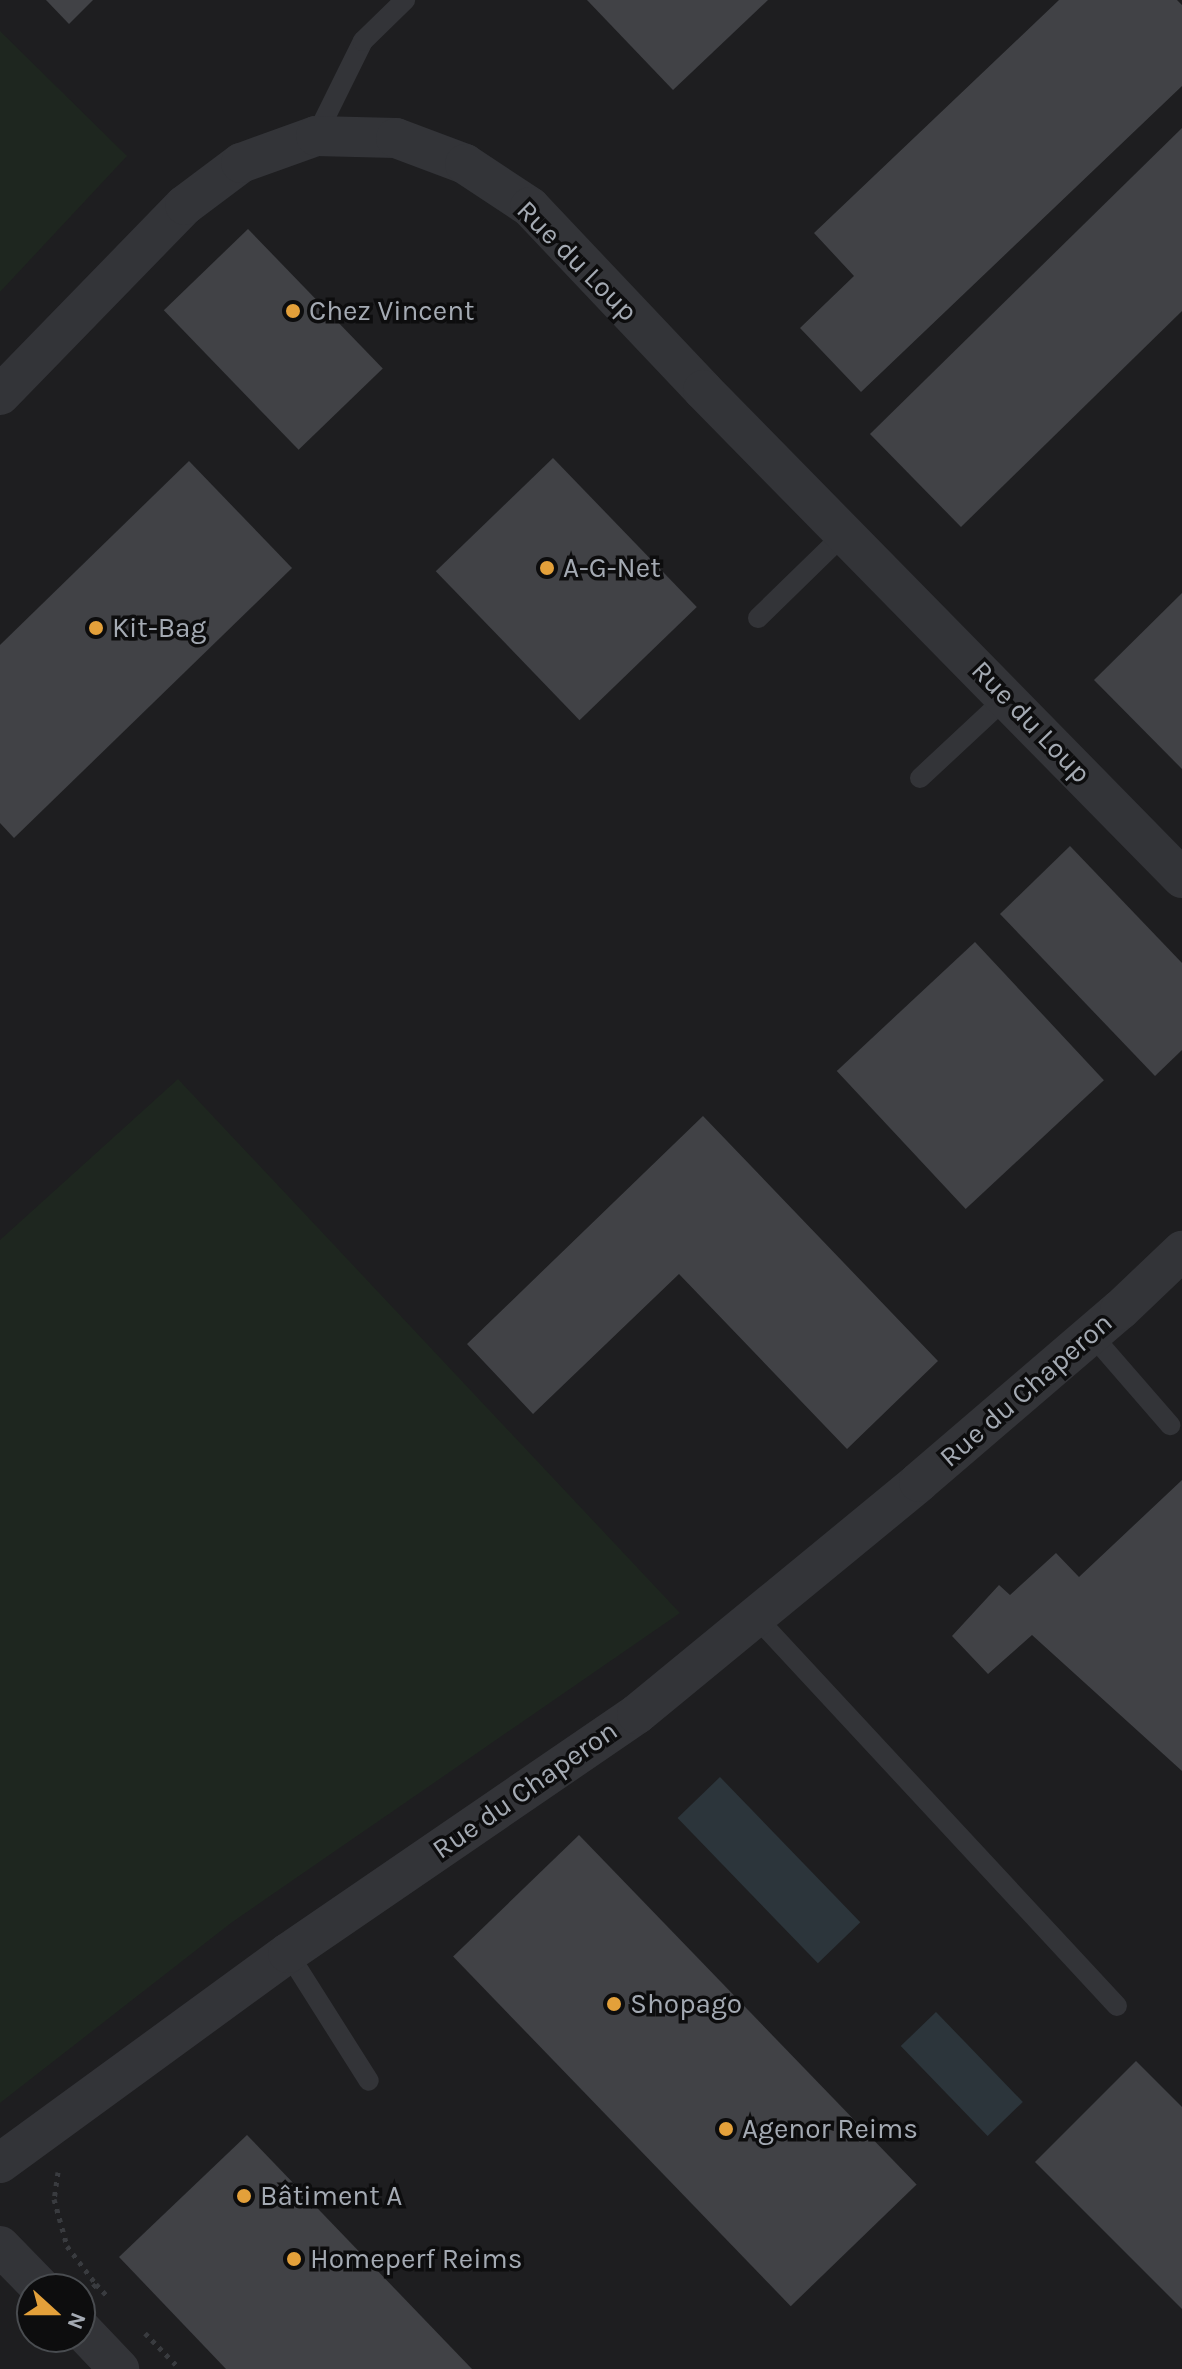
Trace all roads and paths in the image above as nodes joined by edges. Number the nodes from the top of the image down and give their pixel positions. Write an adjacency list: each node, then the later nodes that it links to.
1 (405, 0): 2 (lane)
2 (316, 136): 3 (street, Rue du Loup); 4 (street, Rue du Loup)
3 (0, 395)
4 (845, 533): 5 (lane); 6 (street, Rue du Loup)
5 (758, 618)
6 (1007, 697): 7 (lane); 8 (street, Rue du Loup)
7 (920, 778)
8 (1182, 878)
9 (1182, 1251): 10 (street, Rue du Chaperon)
10 (1091, 1334): 11 (lane); 12 (street, Rue du Chaperon)
11 (1170, 1425)
12 (755, 1616): 13 (street, Rue du Chaperon); 14 (lane)
13 (288, 1953): 15 (lane); 16 (street, Rue du Chaperon)
14 (1117, 2006)
15 (369, 2081)
16 (63, 2120): 17 (street, Rue du Chaperon); 20 (path)
17 (0, 2163)
18 (0, 2246): 19 (street)
19 (26, 2273)
20 (88, 2273)
21 (96, 2345): 22 (street)
22 (119, 2369)

